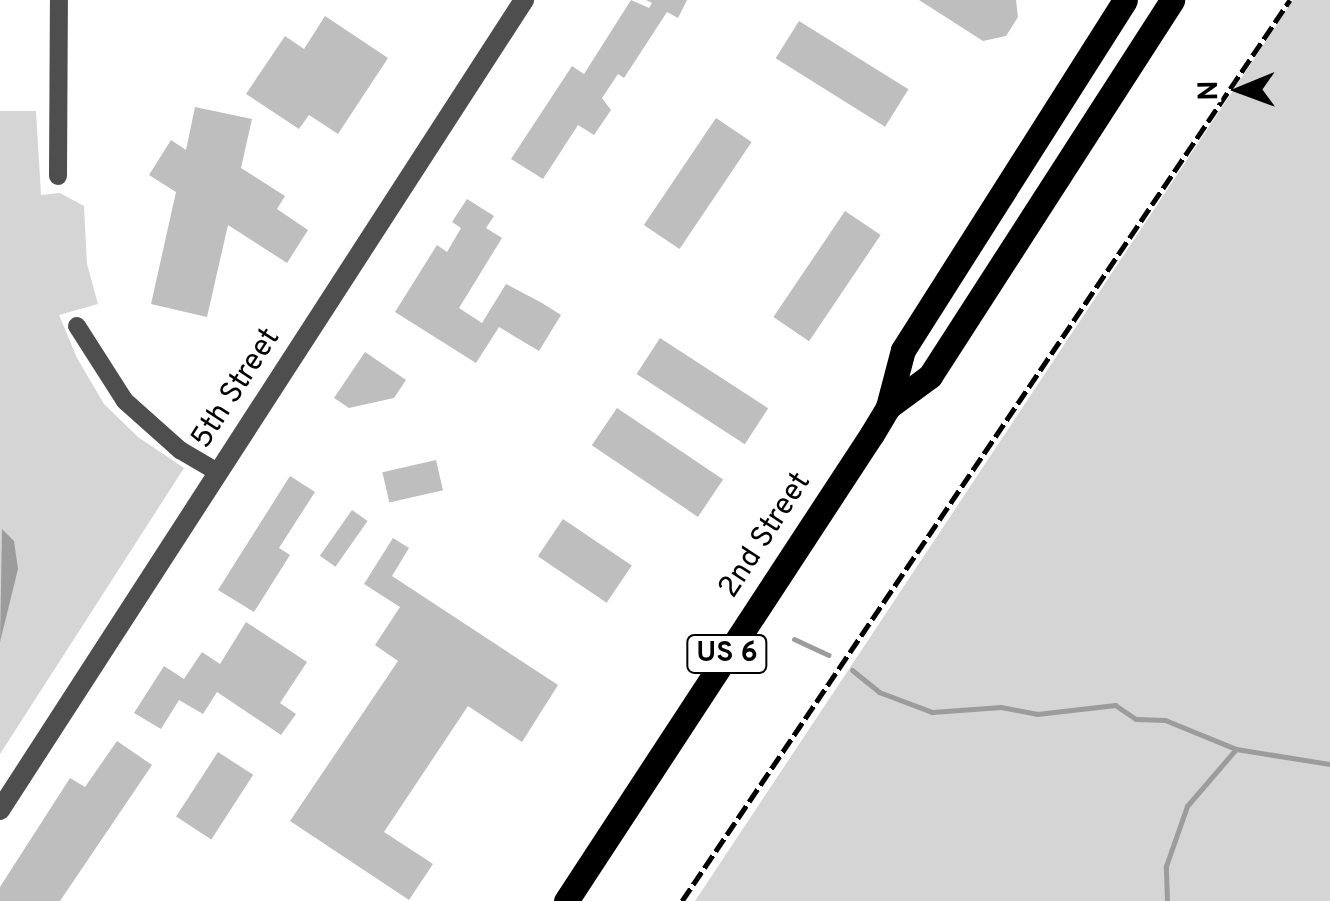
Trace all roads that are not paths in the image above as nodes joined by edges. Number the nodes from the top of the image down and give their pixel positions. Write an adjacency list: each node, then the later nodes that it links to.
1 (59, 0): 5 (street)
2 (524, 0): 8 (street, 5th Street)
3 (1125, 0): 7 (main road, 2nd Street / US 6)
4 (1172, 0): 7 (main road, 2nd Street / US 6)
5 (58, 176)
6 (76, 326): 8 (street)
7 (888, 407): 10 (main road, 2nd Street / US 6)
8 (219, 474): 9 (street, 5th Street)
9 (0, 810)
10 (566, 901)

